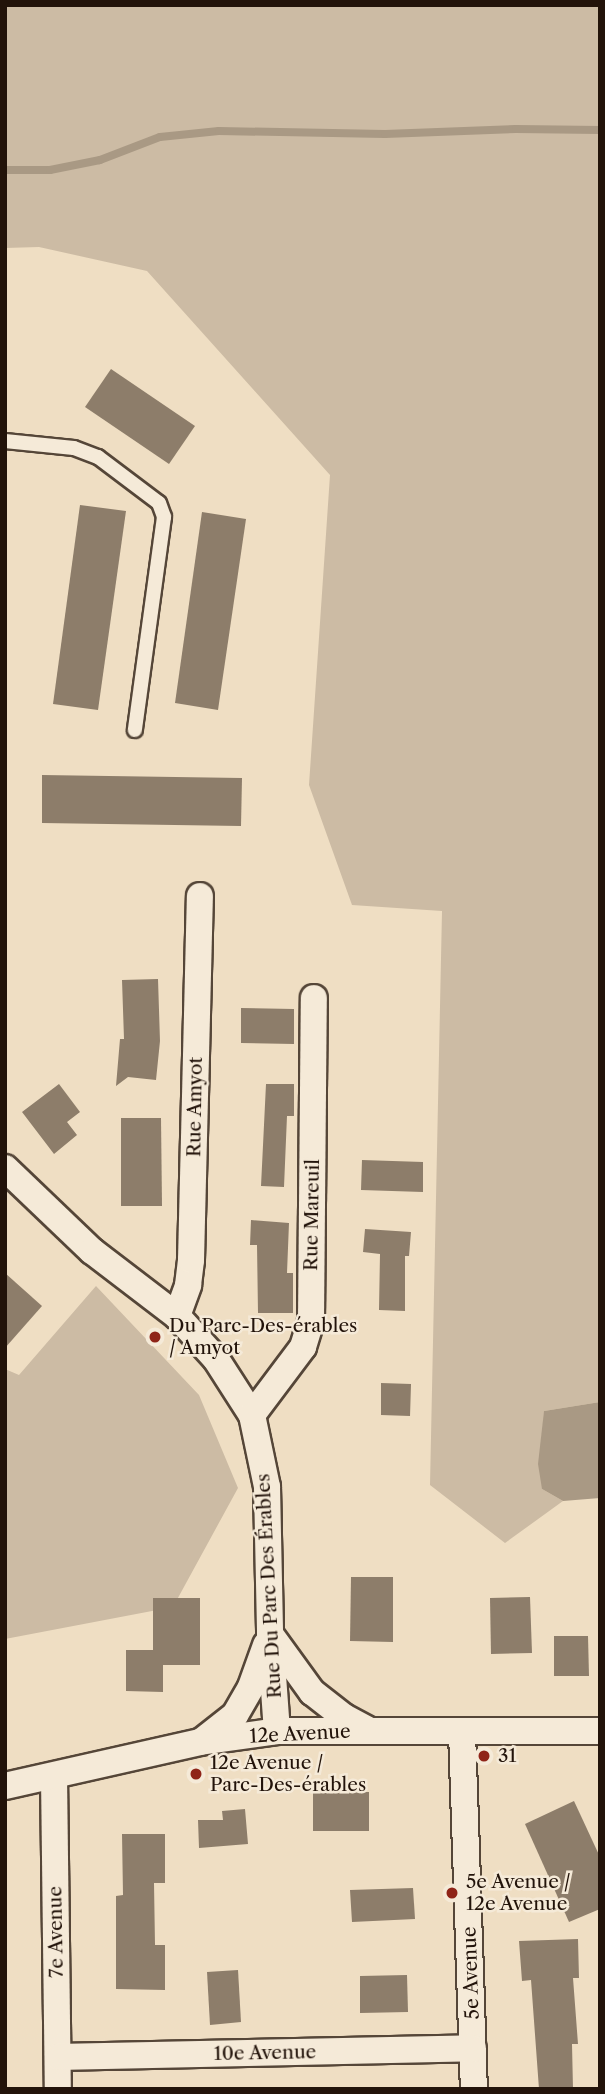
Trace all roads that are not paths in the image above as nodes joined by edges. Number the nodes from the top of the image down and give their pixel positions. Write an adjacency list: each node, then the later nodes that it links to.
1 (5, 441): 2 (lane)
2 (135, 730)
3 (200, 896): 6 (street, Rue Amyot)
4 (314, 998): 7 (street, Rue Mareuil)
5 (5, 1168): 6 (street, Rue Du Parc Des Érables)
6 (177, 1316): 7 (street, Rue Du Parc Des Érables)
7 (252, 1415): 8 (street, Rue Du Parc Des Érables)
8 (270, 1634): 9 (street, Rue Du Parc Des Érables); 10 (street); 13 (street)
9 (277, 1731): 10 (street, 12e Avenue); 13 (street, 12e Avenue)
10 (371, 1731): 11 (street, 12e Avenue)
11 (462, 1731): 12 (street, 12e Avenue); 16 (street, 5e Avenue)
12 (600, 1731)
13 (201, 1742): 14 (street, 12e Avenue)
14 (54, 1776): 15 (street, 12e Avenue); 17 (street, 7e Avenue)
15 (5, 1786)
16 (473, 2049): 17 (street, 10e Avenue); 19 (street, 5e Avenue)
17 (58, 2057): 18 (street, 7e Avenue)
18 (58, 2089)
19 (474, 2089)

